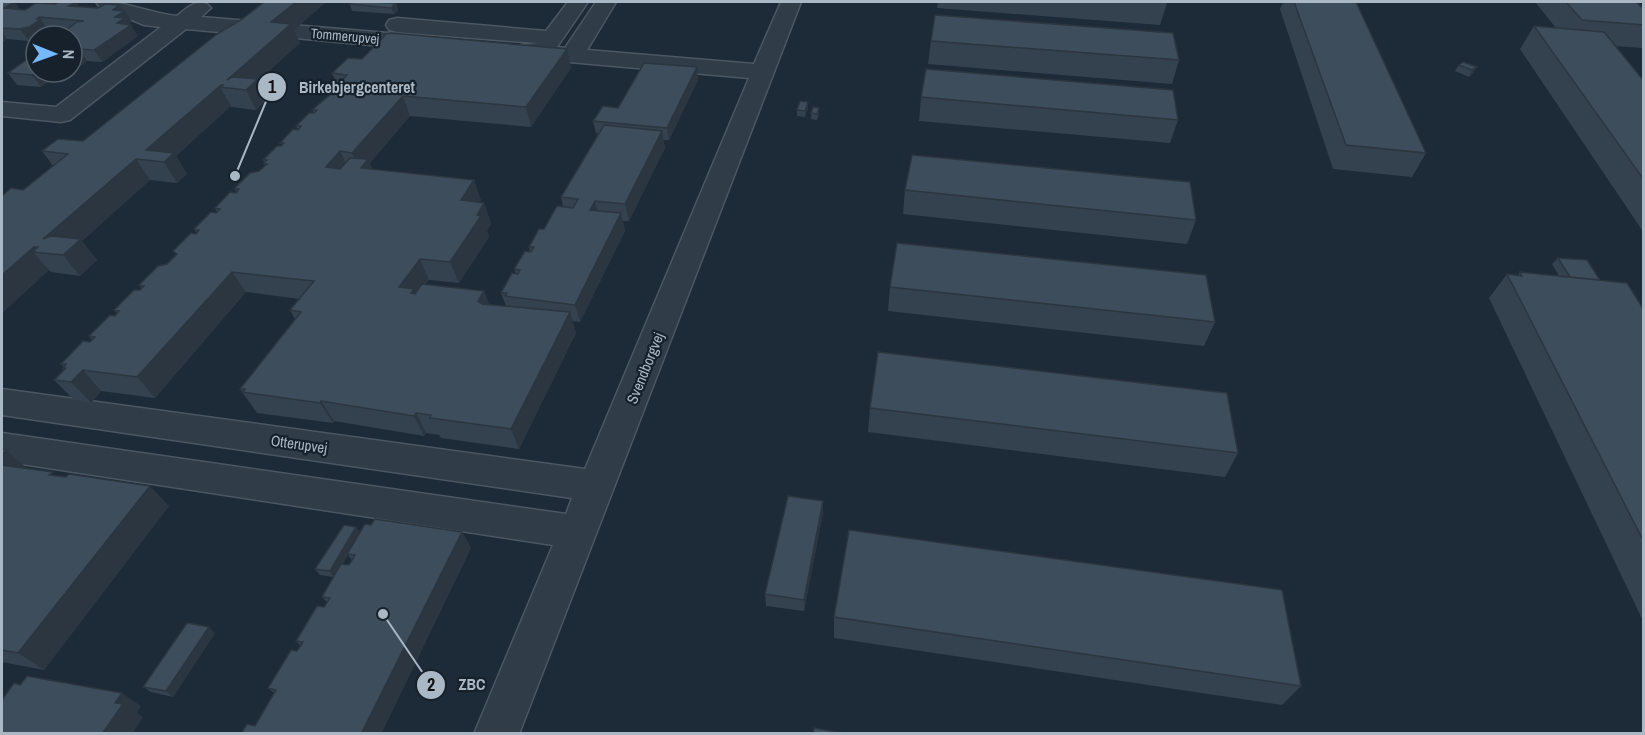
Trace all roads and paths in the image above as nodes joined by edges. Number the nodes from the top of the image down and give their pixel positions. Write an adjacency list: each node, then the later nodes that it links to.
1 (578, 2): 8 (street)
2 (606, 2): 9 (street)
3 (791, 2): 10 (street, Svendborgvej)
4 (118, 3): 5 (street, Tommerupvej); 6 (street, Tommerupvej)
5 (200, 8): 6 (street); 8 (street, Tommerupvej)
6 (181, 22): 7 (street, Tommerupvej); 11 (street)
7 (263, 29)
8 (546, 46): 9 (street, Tommerupvej)
9 (576, 48): 10 (street, Tommerupvej)
10 (766, 64): 14 (street, Svendborgvej)
11 (2, 109)
12 (2, 402): 14 (street, Otterupvej)
13 (2, 447): 15 (street)
14 (597, 486): 15 (street, Svendborgvej)
15 (579, 532): 16 (street, Svendborgvej)
16 (496, 734)

